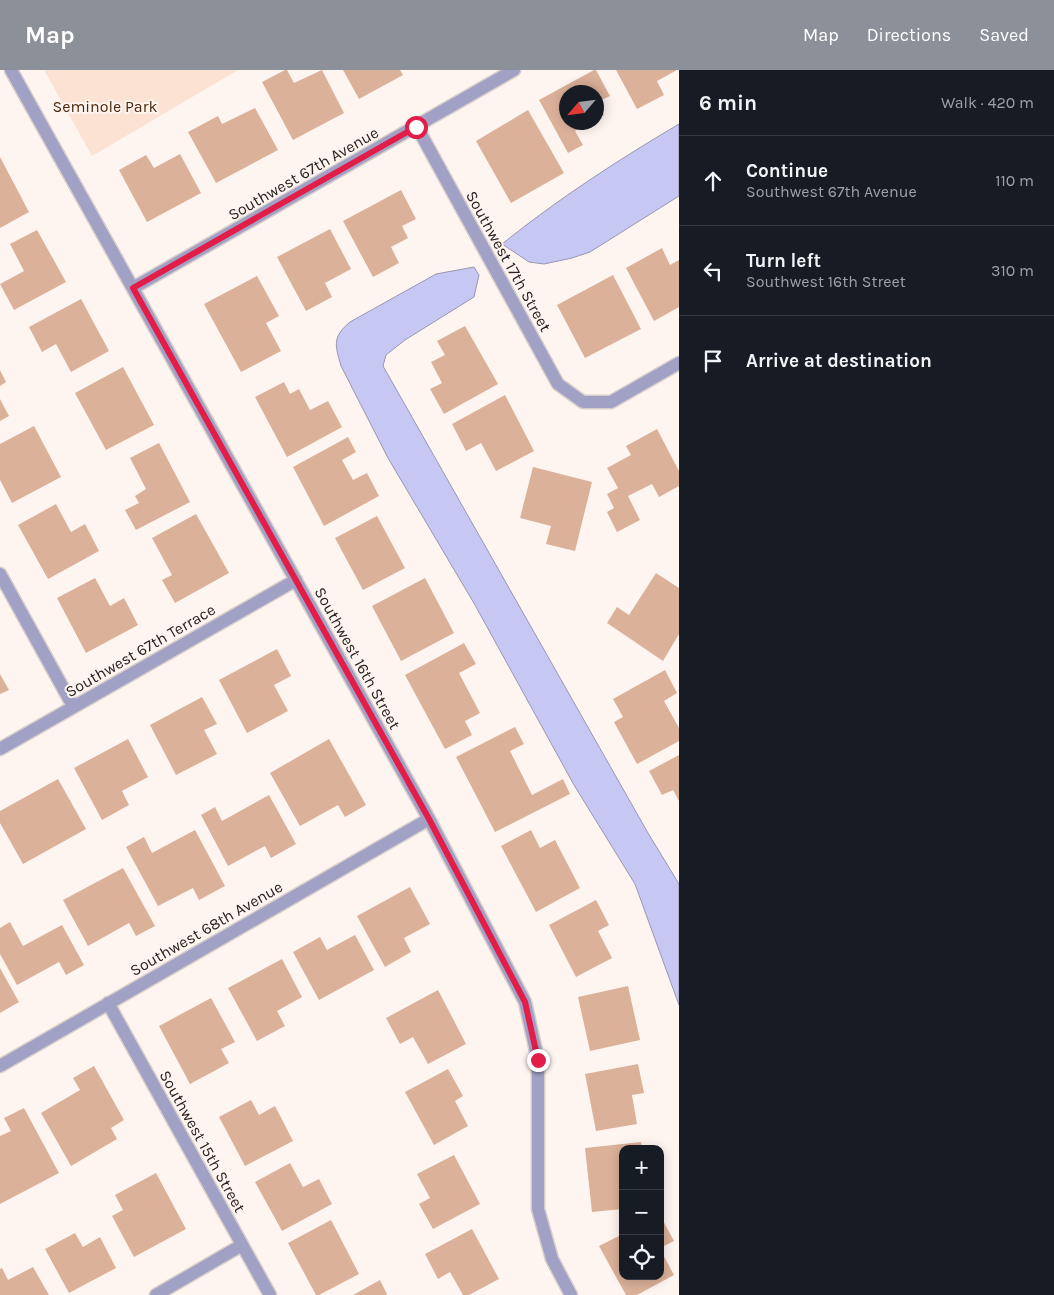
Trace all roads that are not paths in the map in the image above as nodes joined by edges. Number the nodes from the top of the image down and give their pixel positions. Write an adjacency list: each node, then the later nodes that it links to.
1 (11, 70): 4 (street, Southwest 16th Street)
2 (514, 70): 3 (street, Southwest 67th Avenue)
3 (416, 127): 4 (street, Southwest 67th Avenue); 5 (street, Southwest 17th Street)
4 (133, 288): 7 (street, Southwest 16th Street)
5 (679, 362)
6 (0, 574): 8 (street)
7 (296, 580): 8 (street, Southwest 67th Terrace); 10 (street, Southwest 16th Street)
8 (73, 706): 9 (street, Southwest 67th Terrace)
9 (0, 749)
10 (429, 819): 11 (street, Southwest 68th Avenue); 16 (street, Southwest 16th Street)
11 (108, 1003): 12 (street, Southwest 68th Avenue); 13 (street, Southwest 15th Street)
12 (0, 1066)
13 (242, 1245): 14 (street); 15 (street, Southwest 15th Street)
14 (156, 1295)
15 (270, 1295)
16 (571, 1295)

